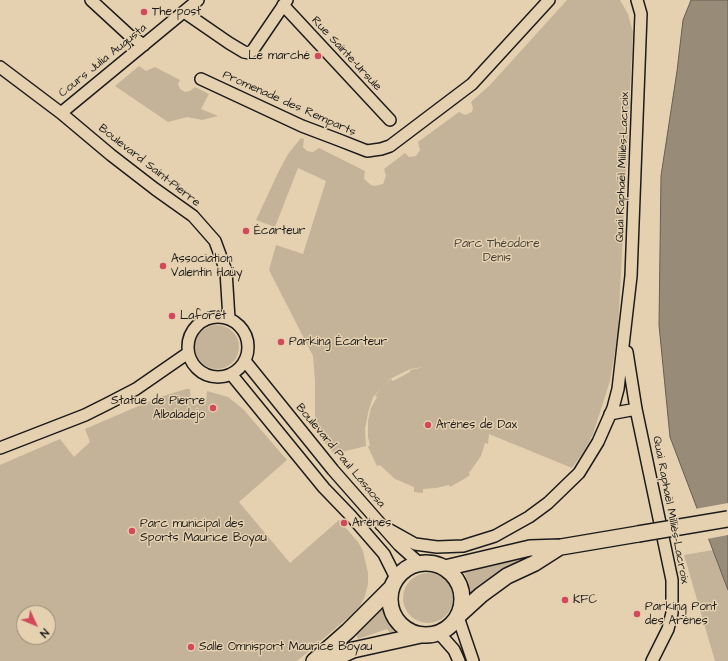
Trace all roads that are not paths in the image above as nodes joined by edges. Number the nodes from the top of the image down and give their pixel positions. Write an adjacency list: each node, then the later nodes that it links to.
1 (91, 0): 7 (street)
2 (198, 0): 6 (street, Cours Julia Augusta)
3 (549, 0): 9 (street, Promenade des Remparts)
4 (638, 0): 13 (street, Quai Raphaël Milliès-Lacroix)
5 (285, 2): 6 (street); 11 (street, Rue Sainte-Ursule)
6 (184, 12): 7 (street, Cours Julia Augusta)
7 (144, 45): 10 (street, Cours Julia Augusta)
8 (0, 67): 10 (street, Boulevard Saint-Pierre)
9 (201, 79)
10 (61, 113): 12 (street, Boulevard Saint-Pierre)
11 (390, 120)
12 (229, 319): 14 (street); 15 (street)
13 (625, 336): 17 (street, Quai Raphaël Milliès-Lacroix); 18 (street, Quai Raphaël Milliès-Lacroix)
14 (188, 353): 16 (street); 19 (street)
15 (245, 361): 16 (street); 21 (street, Boulevard Paul Lasaosa)
16 (231, 374): 25 (street)
17 (636, 409): 18 (street); 33 (street, Quai Raphaël Milliès-Lacroix)
18 (610, 414): 21 (street, Quai Raphaël Milliès-Lacroix)
19 (0, 448)
20 (728, 518): 22 (main road, bridge)
21 (381, 525): 23 (street, Boulevard Paul Lasaosa)
22 (561, 547): 24 (main road); 26 (main road)
23 (419, 563): 24 (main road); 25 (main road)
24 (445, 568): 26 (main road)
25 (394, 582): 28 (main road); 29 (main road)
26 (458, 617): 27 (main road); 32 (street)
27 (439, 633): 28 (main road); 31 (street)
28 (421, 635): 30 (main road)
29 (314, 661)
30 (329, 661)
31 (459, 661)
32 (473, 661)
33 (652, 661)

